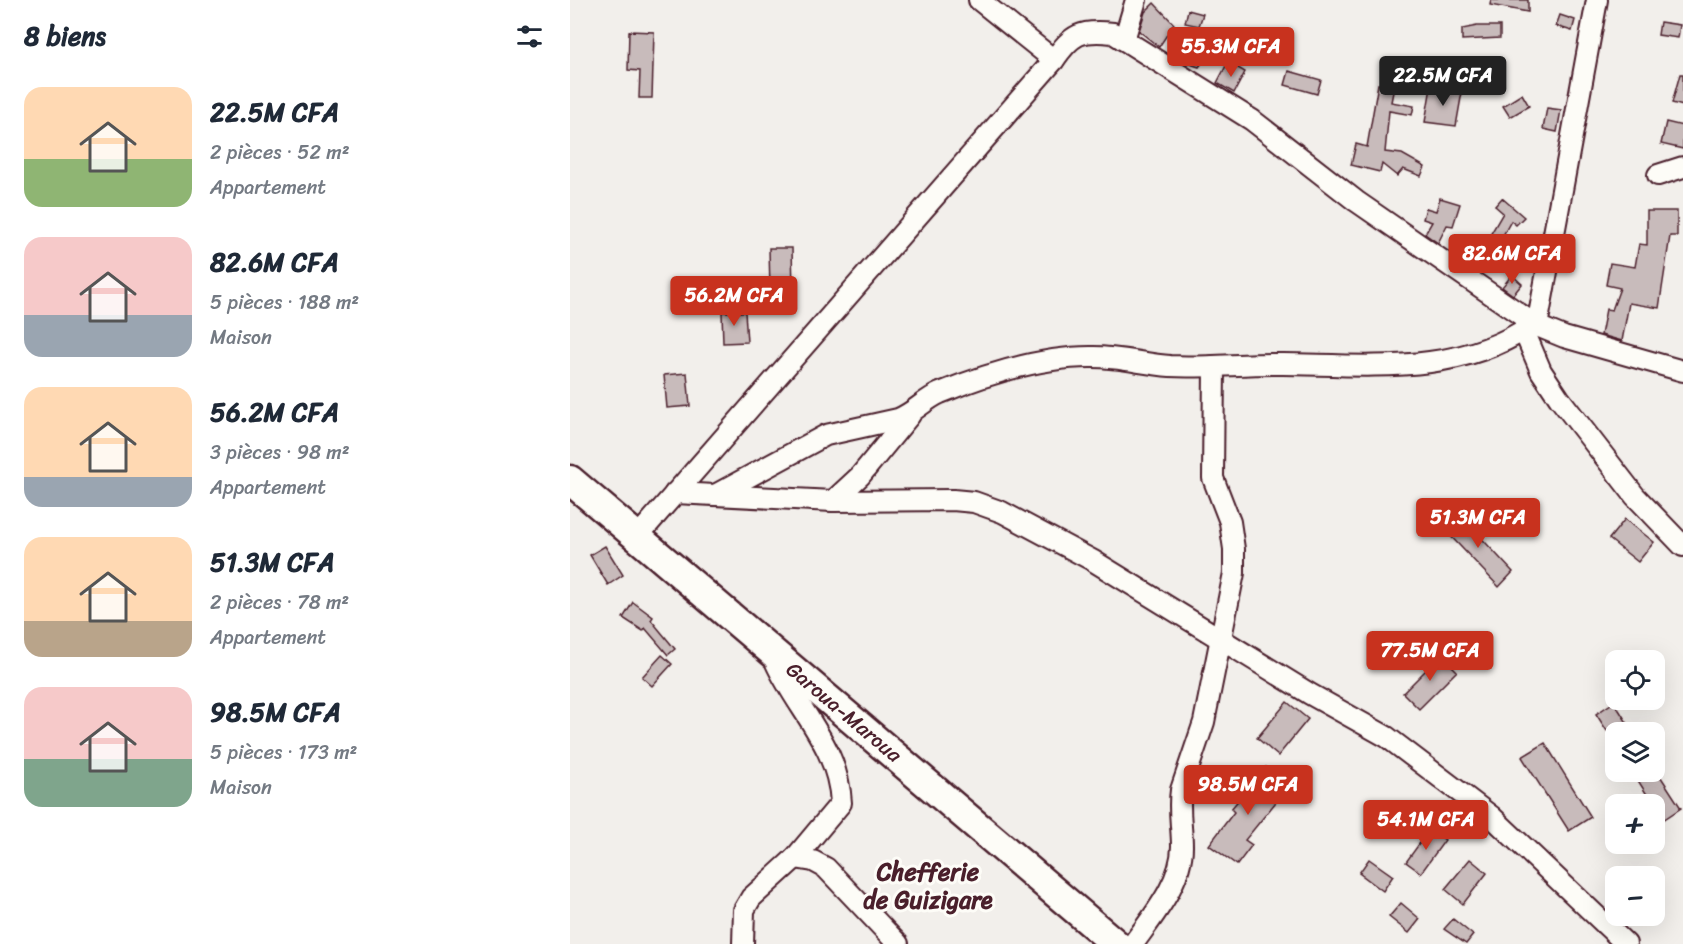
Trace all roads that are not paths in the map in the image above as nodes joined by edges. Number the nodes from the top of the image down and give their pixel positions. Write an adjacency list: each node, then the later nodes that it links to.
1 (979, 0): 4 (street)
2 (1136, 0): 5 (street)
3 (1597, 0): 9 (street)
4 (1000, 7): 6 (street)
5 (1124, 40): 6 (street); 9 (street)
6 (1054, 60): 14 (street)
7 (1683, 167): 8 (street)
8 (1658, 175)
9 (1531, 327): 10 (street); 11 (street); 18 (street)
10 (1214, 366): 12 (street); 19 (street)
11 (1683, 370)
12 (910, 415): 15 (street); 16 (street)
13 (570, 480): 17 (highway, Garoua-Maroua)
14 (675, 493): 15 (street); 17 (street)
15 (715, 495): 16 (street)
16 (833, 501): 19 (street)
17 (637, 537): 20 (highway, Garoua-Maroua)
18 (1682, 542)
19 (1220, 639): 25 (street); 26 (street)
20 (771, 650): 21 (street); 24 (highway, Garoua-Maroua)
21 (795, 858): 22 (street); 23 (street)
22 (743, 944)
23 (898, 944)
24 (1116, 944)
25 (1133, 944)
26 (1626, 944)

